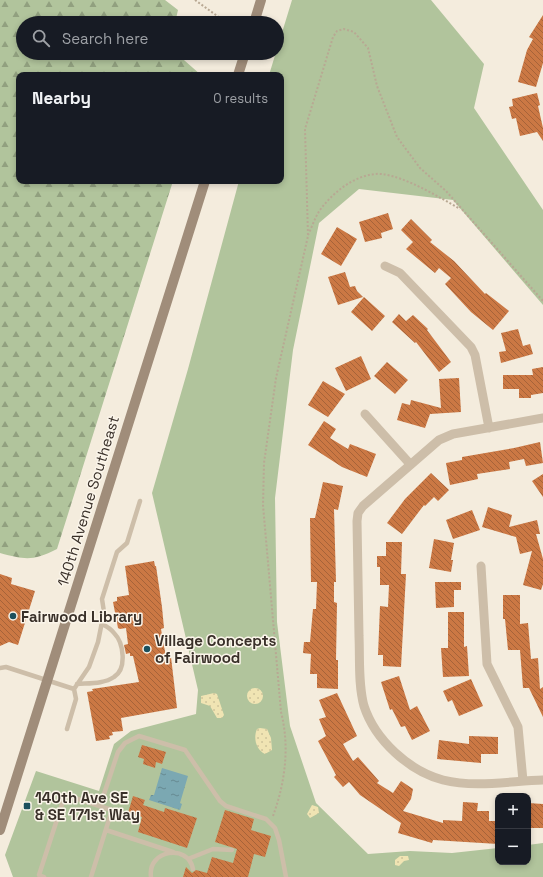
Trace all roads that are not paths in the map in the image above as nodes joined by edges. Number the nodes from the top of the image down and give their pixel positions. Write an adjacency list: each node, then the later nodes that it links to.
1 (261, 0): 2 (main road)
2 (256, 16)
3 (243, 60): 4 (main road)
4 (239, 72)
5 (204, 184): 15 (main road, 140th Avenue Southeast)
6 (385, 266): 9 (street)
7 (365, 414): 10 (street)
8 (543, 418): 9 (street)
9 (489, 428): 10 (street)
10 (410, 464): 20 (street)
11 (140, 501): 13 (lane)
12 (481, 566): 20 (street)
13 (102, 624): 16 (lane); 16 (lane)
14 (0, 668): 15 (lane)
15 (48, 681): 17 (lane); 22 (main road, 140th Avenue Southeast)
16 (77, 684): 17 (lane)
17 (74, 690): 18 (lane)
18 (67, 730)
19 (543, 780): 20 (street)
20 (523, 781)
21 (100, 806): 23 (lane); 28 (lane); 31 (lane)
22 (1, 824)
23 (106, 830): 25 (lane); 29 (lane)
24 (232, 850): 26 (lane)
25 (173, 852): 26 (lane); 30 (lane)
26 (188, 859): 27 (lane)
27 (193, 869)
28 (44, 877)
29 (91, 877)
30 (152, 877)
31 (286, 877)

